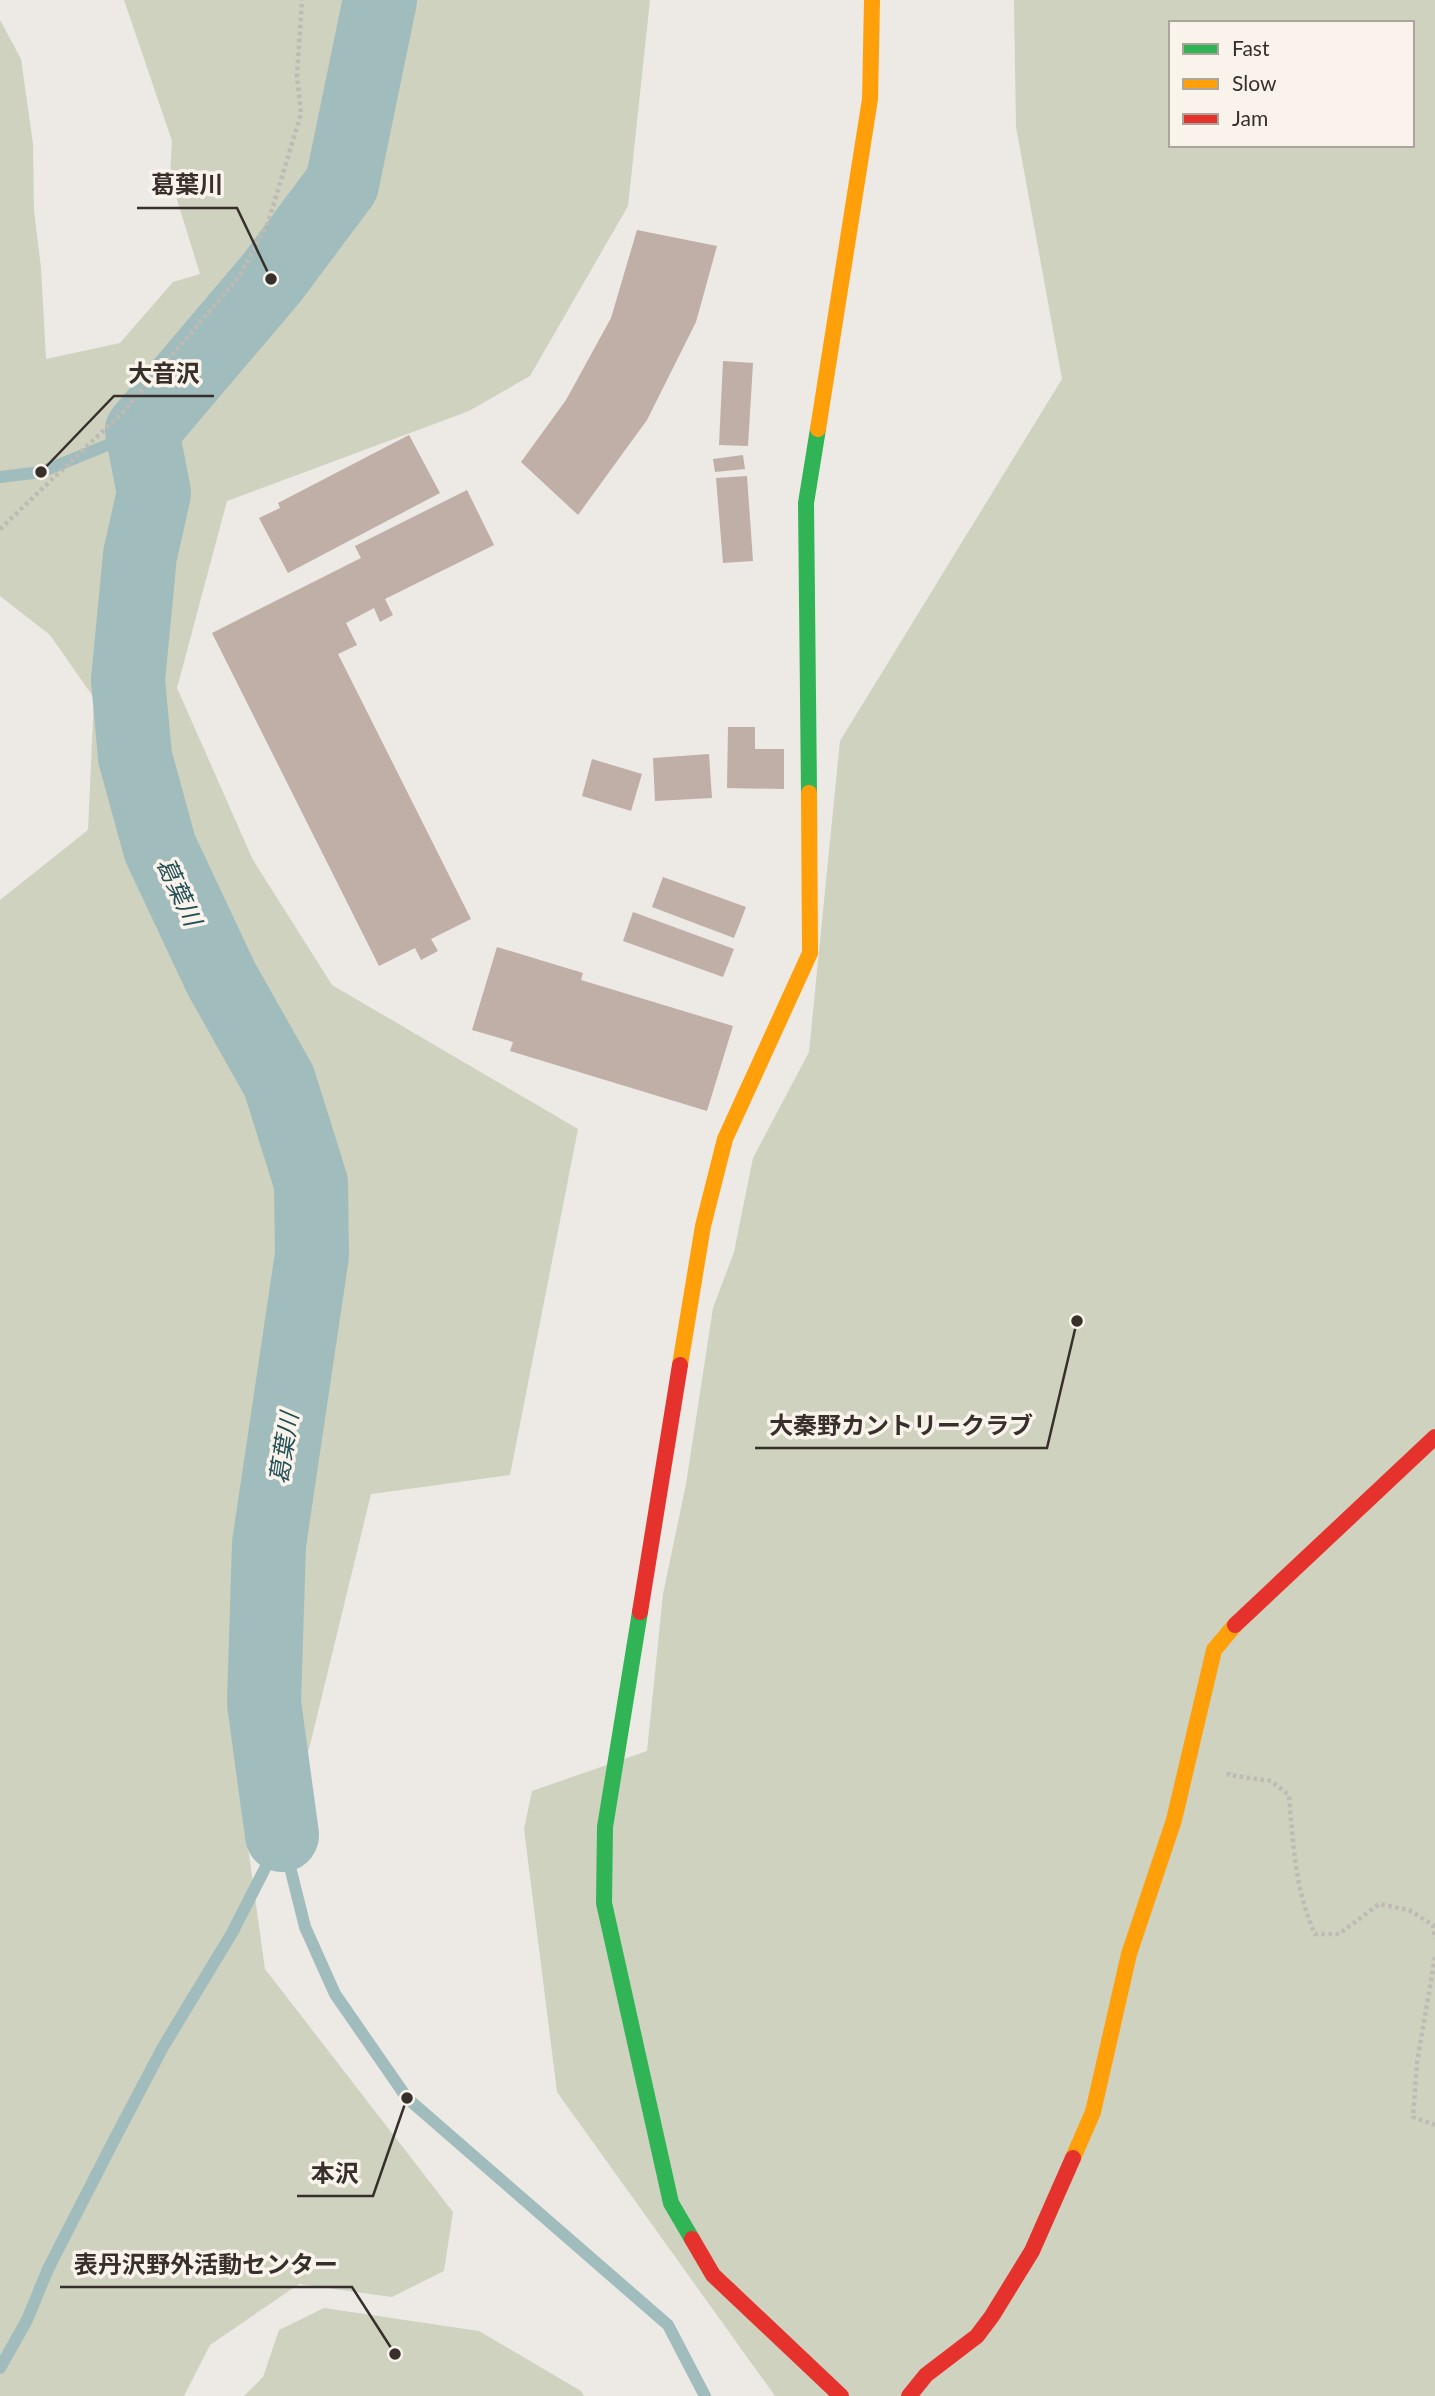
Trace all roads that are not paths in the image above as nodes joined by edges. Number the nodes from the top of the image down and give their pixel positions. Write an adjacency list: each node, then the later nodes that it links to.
1 (872, 0): 3 (street)
2 (1435, 1437): 4 (street)
3 (841, 2396)
4 (909, 2396)

